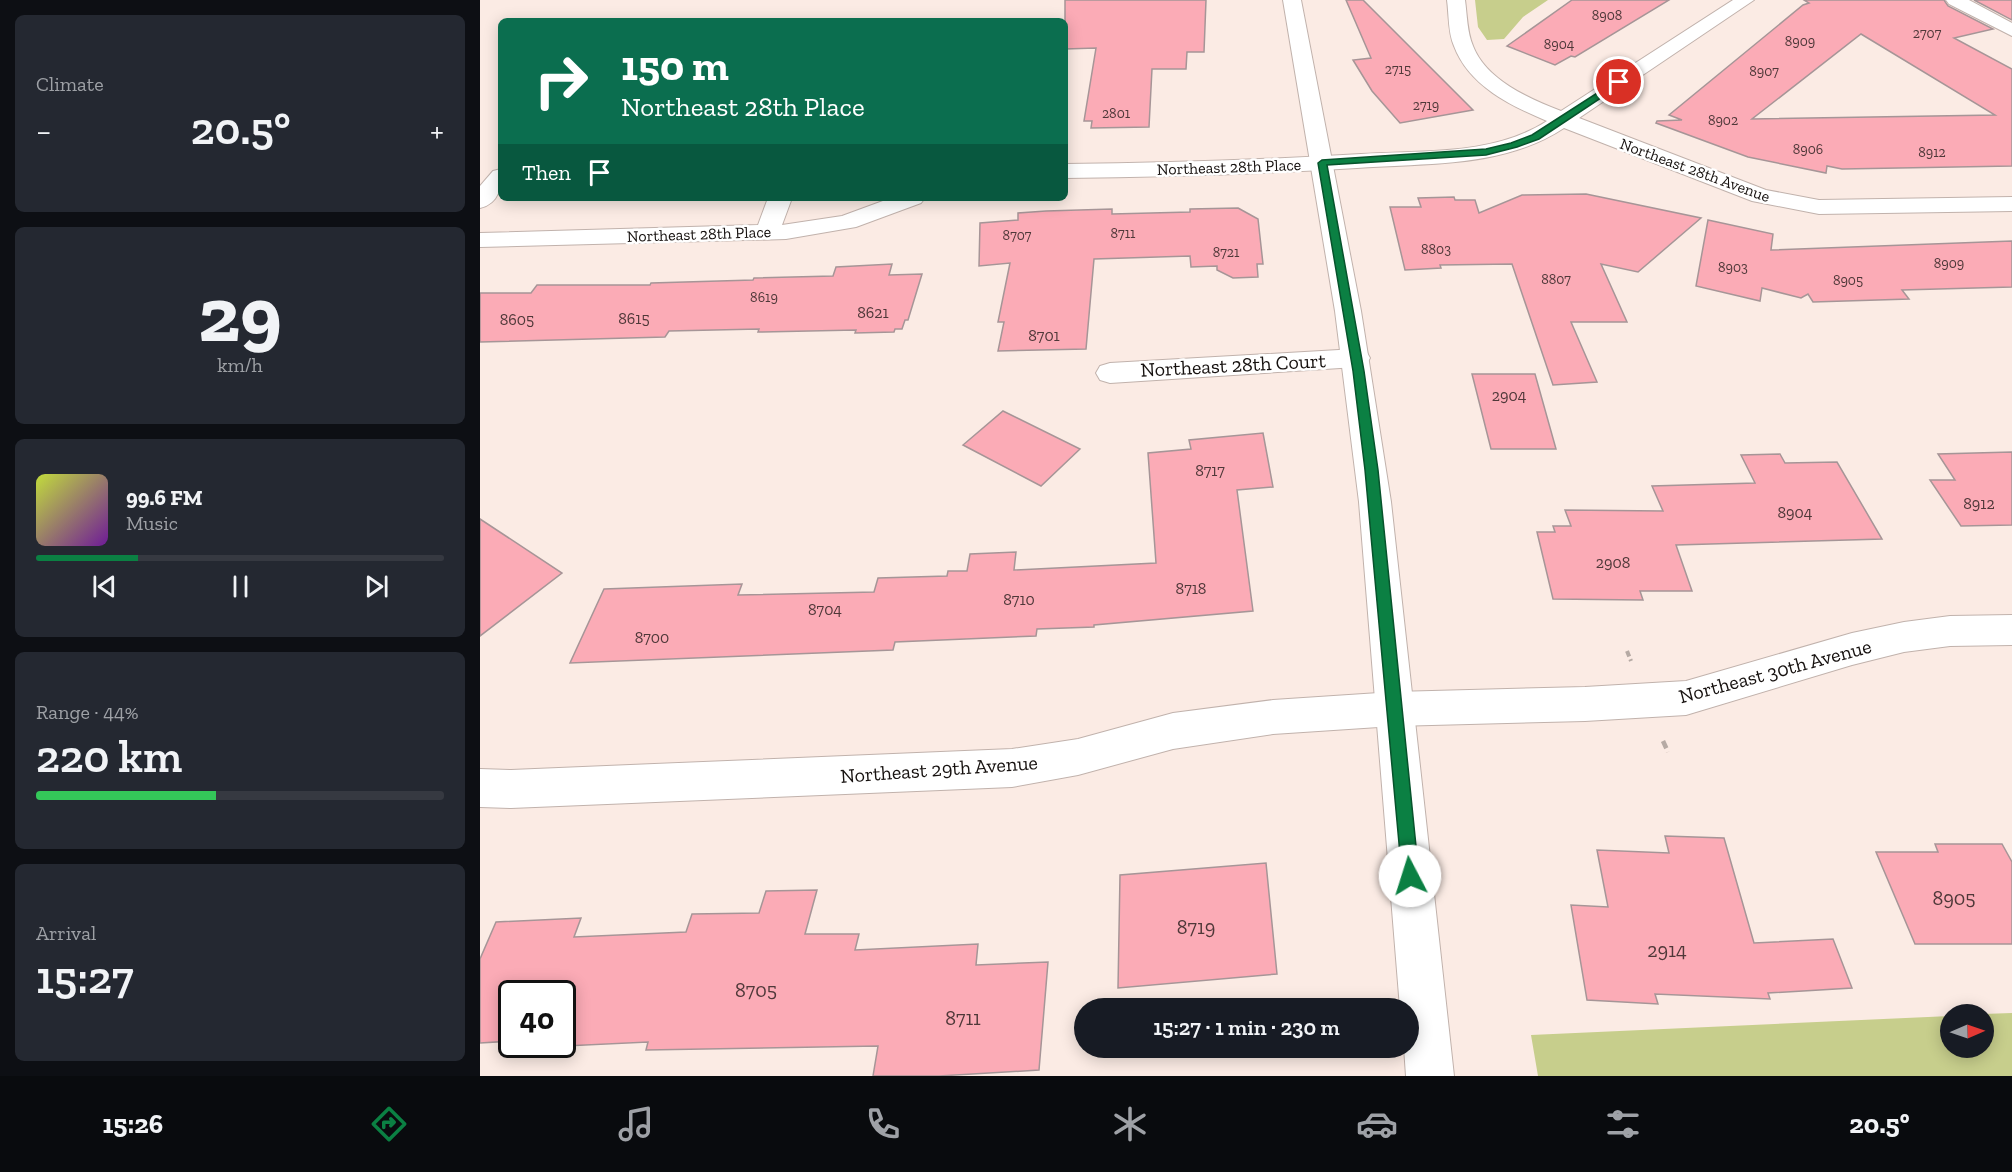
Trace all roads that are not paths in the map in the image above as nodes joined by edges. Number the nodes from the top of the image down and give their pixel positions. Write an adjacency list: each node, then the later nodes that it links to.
1 (1292, 0): 7 (street)
2 (1456, 0): 6 (street, Northeast 28th Avenue)
3 (1745, 0): 6 (street, Northeast 28th Place)
4 (1955, 0): 5 (street)
5 (2012, 30)
6 (1561, 120): 7 (street, Northeast 28th Place); 13 (street, Northeast 28th Avenue)
7 (1322, 163): 8 (street, Northeast 28th Place); 16 (street)
8 (1068, 171)
9 (498, 180): 10 (street)
10 (480, 201)
11 (779, 201): 14 (street)
12 (905, 201): 14 (street, Northeast 28th Place)
13 (2012, 204)
14 (768, 231): 15 (street, Northeast 28th Place)
15 (480, 240)
16 (1356, 358): 17 (street, Northeast 28th Court); 19 (street)
17 (1110, 373)
18 (2012, 630): 19 (street, Northeast 30th Avenue)
19 (1394, 709): 20 (street, Northeast 29th Avenue); 21 (street)
20 (480, 788)
21 (1430, 1076)

